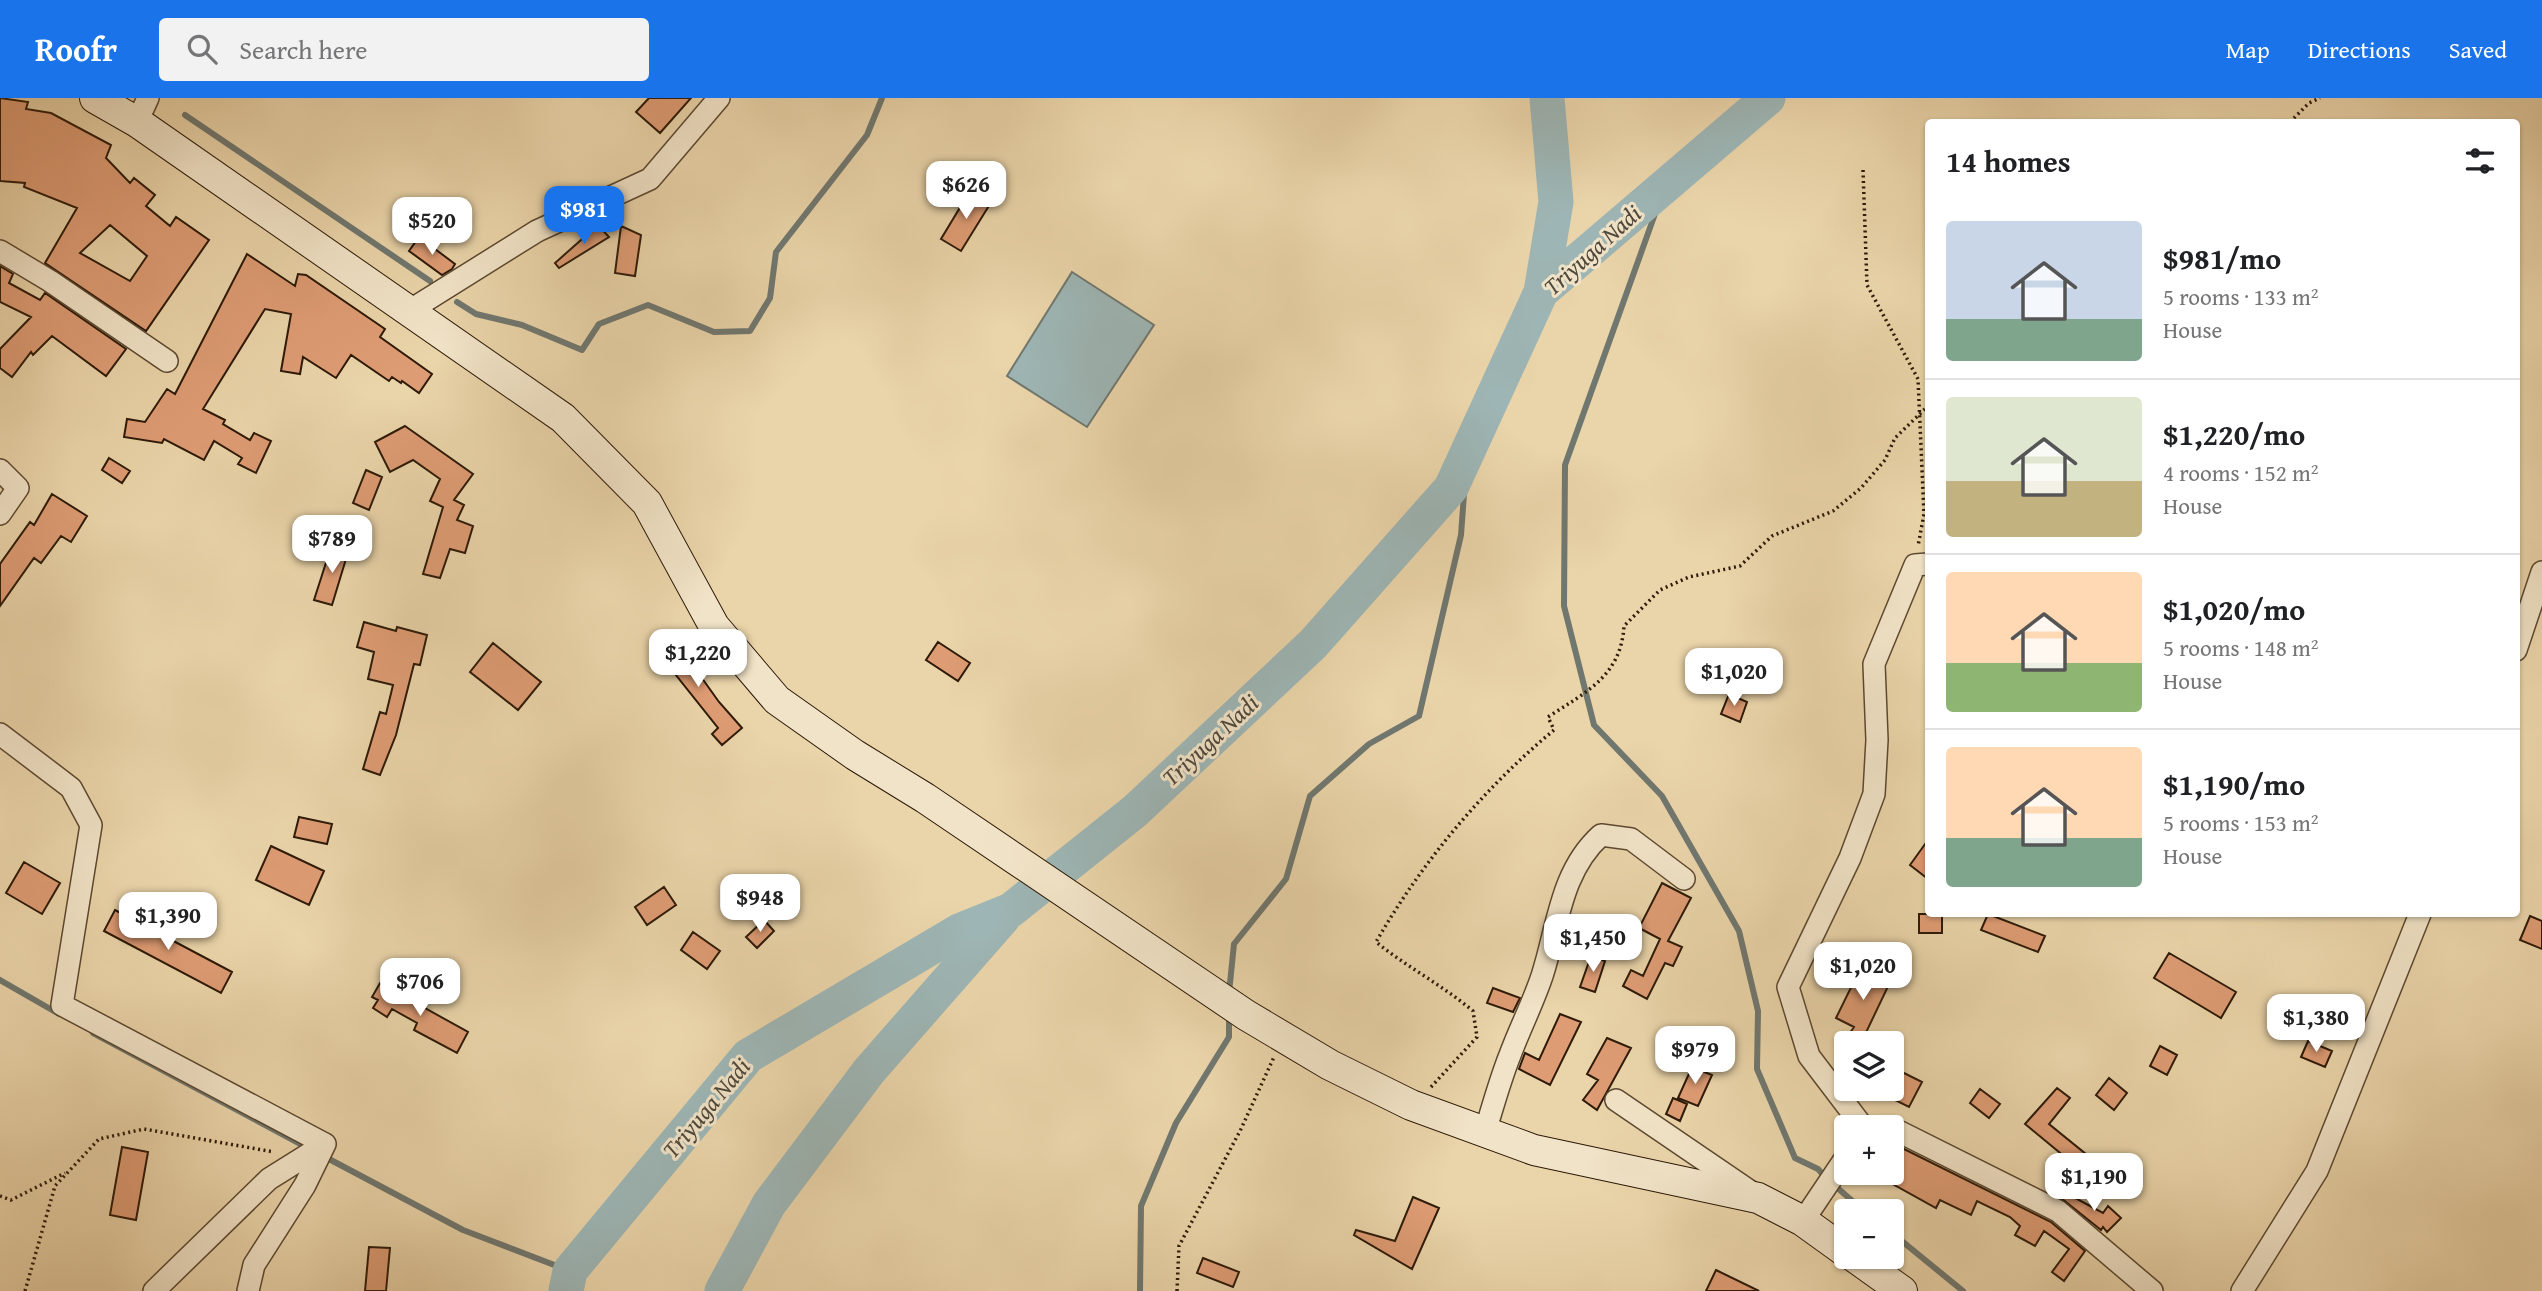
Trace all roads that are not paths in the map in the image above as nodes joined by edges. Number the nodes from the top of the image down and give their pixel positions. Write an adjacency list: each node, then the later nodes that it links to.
1 (95, 98): 3 (main road)
2 (719, 98): 5 (street)
3 (142, 110): 5 (main road)
4 (0, 251): 6 (street)
5 (409, 311): 17 (main road)
6 (167, 361)
7 (0, 470): 8 (street)
8 (0, 514)
9 (1922, 565): 16 (street)
10 (2542, 572): 11 (street)
11 (2520, 638)
12 (0, 734): 19 (street)
13 (1684, 879): 17 (street)
14 (2419, 917): 29 (street)
15 (1616, 1100): 21 (street)
16 (1856, 1115)
17 (1485, 1132): 21 (main road)
18 (1904, 1135): 28 (street)
19 (325, 1144): 25 (street); 26 (street)
20 (1834, 1175): 22 (street)
21 (1758, 1198): 22 (main road)
22 (1803, 1221): 23 (main road)
23 (1834, 1243)
24 (1871, 1269): 27 (main road)
25 (154, 1291)
26 (248, 1291)
27 (1902, 1291)
28 (2152, 1291)
29 (2242, 1291)

